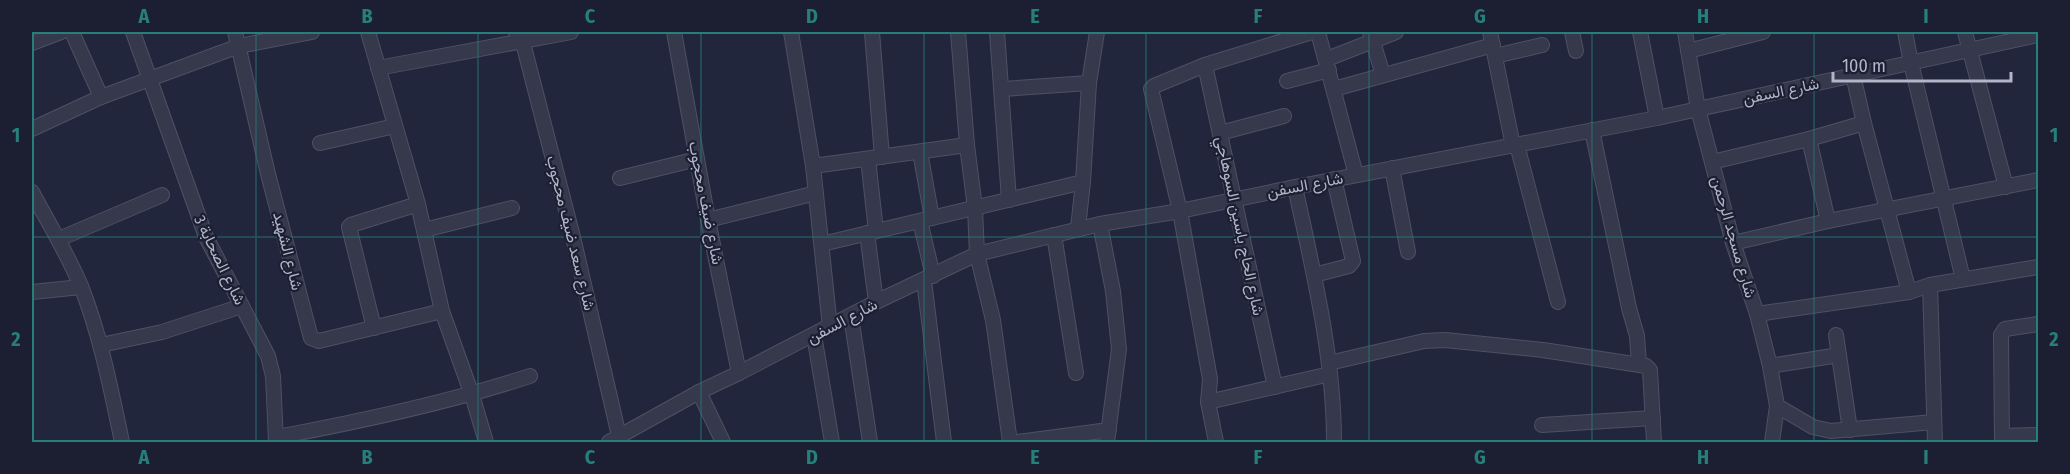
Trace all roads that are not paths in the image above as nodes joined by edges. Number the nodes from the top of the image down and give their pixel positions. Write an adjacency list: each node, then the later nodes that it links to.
1 (62, 32): 27 (street)
2 (72, 32): 45 (street)
3 (133, 32): 40 (street, شارع الصحابة 3)
4 (235, 32): 30 (street, شارع الشهيد)
5 (312, 32): 30 (street)
6 (368, 32): 37 (street)
7 (571, 32): 24 (street)
8 (674, 32): 60 (street, شارع ضيف محجوب)
9 (791, 32): 63 (street)
10 (872, 32): 59 (street)
11 (958, 32): 56 (street)
12 (997, 32): 43 (street)
13 (1097, 32): 42 (street)
14 (1312, 32): 36 (street)
15 (1318, 32): 35 (street)
16 (1396, 32): 25 (street)
17 (1572, 32): 32 (street)
18 (1640, 32): 48 (street)
19 (1685, 32): 33 (street, شارع مسجد الرحمن)
20 (1763, 32): 23 (street)
21 (1905, 32): 34 (street)
22 (1965, 32): 31 (street)
23 (1744, 34): 33 (street)
24 (519, 35): 37 (street); 135 (street, شارع سعد ضيف محجوب)
25 (1372, 36): 35 (street); 38 (street)
26 (2037, 37): 31 (street, شارع السفن)
27 (32, 42)
28 (1492, 44): 29 (street); 38 (street); 57 (street)
29 (1542, 45)
30 (239, 46): 40 (street); 113 (street, شارع الشهيد)
31 (1970, 50): 34 (street, شارع السفن); 71 (street)
32 (1576, 51)
33 (1688, 51): 46 (street, شارع مسجد الرحمن)
34 (1911, 63): 39 (street, شارع السفن); 75 (street)
35 (1328, 64): 41 (street); 44 (street)
36 (1205, 65): 53 (street, شارع الحاج ياسين السوهاجي); 82 (street)
37 (378, 68): 50 (street)
38 (1383, 75): 44 (street)
39 (1853, 75): 46 (street, شارع السفن); 49 (street)
40 (149, 78): 45 (street); 107 (street, شارع الصحابة 3)
41 (1287, 81)
42 (1089, 83): 43 (street); 69 (street)
43 (1003, 89): 76 (street)
44 (1334, 89): 65 (street)
45 (101, 97): 51 (street)
46 (1698, 109): 48 (street, شارع السفن); 62 (street, شارع مسجد الرحمن)
47 (1284, 116): 53 (street)
48 (1657, 118): 52 (street, شارع السفن)
49 (1864, 123): 54 (street); 81 (street)
50 (395, 126): 55 (street); 78 (street)
51 (32, 129)
52 (1592, 130): 57 (street, شارع السفن); 118 (street)
53 (1220, 133): 77 (street, شارع الحاج ياسين السوهاجي)
54 (1809, 139): 62 (street); 86 (street)
55 (320, 143)
56 (967, 145): 58 (street); 80 (street)
57 (1515, 145): 64 (street, شارع السفن); 106 (street)
58 (920, 152): 59 (street); 85 (street)
59 (882, 157): 61 (street)
60 (697, 159): 66 (street); 84 (street, شارع ضيف محجوب)
61 (868, 159): 63 (street); 90 (street)
62 (1712, 162): 93 (street, شارع مسجد الرحمن)
63 (813, 166): 73 (street)
64 (1392, 168): 65 (street, شارع السفن); 95 (street)
65 (1356, 175): 67 (street, شارع السفن)
66 (620, 178)
67 (1334, 179): 70 (street, شارع السفن); 98 (street)
68 (2038, 180): 71 (street)
69 (1083, 182): 76 (street); 88 (street)
70 (1295, 187): 77 (street, شارع السفن); 98 (street)
71 (2006, 187): 75 (street)
72 (32, 192): 83 (street)
73 (816, 193): 84 (street); 94 (street)
74 (162, 195): 92 (street)
75 (1944, 198): 81 (street); 100 (street)
76 (1010, 200): 80 (street)
77 (1234, 200): 82 (street, شارع السفن); 124 (street, شارع الحاج ياسين السوهاجي)
78 (418, 204): 89 (street); 113 (street)
79 (512, 208): 89 (street)
80 (975, 208): 85 (street); 96 (street)
81 (1887, 210): 86 (street); 104 (street)
82 (1180, 212): 87 (street, شارع السفن); 127 (street)
83 (38, 219): 92 (street)
84 (708, 220): 121 (street, شارع ضيف محجوب)
85 (926, 220): 90 (street); 99 (street)
86 (1828, 221): 93 (street)
87 (1100, 224): 88 (street, شارع السفن); 134 (street)
88 (1078, 228): 91 (street, شارع السفن)
89 (424, 230): 108 (street)
90 (871, 232): 94 (street); 105 (street)
91 (1054, 235): 96 (street, شارع السفن); 122 (street)
92 (59, 239): 102 (street)
93 (1733, 243): 109 (street, شارع مسجد الرحمن)
94 (822, 244): 112 (street)
95 (1408, 252)
96 (977, 254): 99 (street, شارع السفن); 144 (street)
97 (2038, 267): 100 (street)
98 (1314, 275): 120 (street)
99 (928, 279): 105 (street, شارع السفن); 143 (street)
100 (1964, 279): 101 (street)
101 (1930, 285): 104 (street); 130 (street)
102 (81, 288): 103 (street); 116 (street)
103 (32, 292)
104 (1909, 292): 109 (street)
105 (876, 302): 110 (street, شارع السفن)
106 (1558, 302)
107 (242, 306): 116 (street); 137 (street, شارع الصحابة 3)
108 (442, 311): 113 (street, شارع الشهيد); 126 (street)
109 (1757, 314): 119 (street, شارع مسجد الرحمن)
110 (851, 316): 112 (street, شارع السفن); 142 (street)
111 (2038, 324): 136 (street)
112 (830, 327): 114 (street, شارع السفن)
113 (374, 328)
114 (814, 335): 121 (street, شارع السفن); 141 (street)
115 (1836, 335): 117 (street)
116 (101, 345): 138 (street)
117 (1839, 355): 119 (street); 132 (street)
118 (1640, 364): 120 (street); 129 (street)
119 (1770, 366): 128 (street, شارع مسجد الرحمن)
120 (1330, 369): 124 (street); 147 (street)
121 (739, 373): 125 (street, شارع السفن)
122 (1076, 373)
123 (530, 376): 126 (street)
124 (1275, 387): 127 (street)
125 (699, 392): 135 (street, شارع السفن); 140 (street)
126 (472, 395): 137 (street); 139 (street)
127 (1208, 402): 146 (street)
128 (1777, 406): 132 (street); 149 (street, شارع مسجد الرحمن)
129 (1653, 418): 131 (street); 148 (street)
130 (1934, 422): 132 (street); 150 (street)
131 (1542, 425)
132 (1851, 430)
133 (2038, 435): 136 (street)
134 (1108, 436): 145 (street)
135 (614, 439)
136 (2002, 439)
137 (276, 440)
138 (122, 442)
139 (486, 442)
140 (723, 442)
141 (832, 442)
142 (870, 442)
143 (944, 442)
144 (1010, 442)
145 (1018, 442)
146 (1216, 442)
147 (1334, 442)
148 (1654, 442)
149 (1772, 442)
150 (1935, 442)

